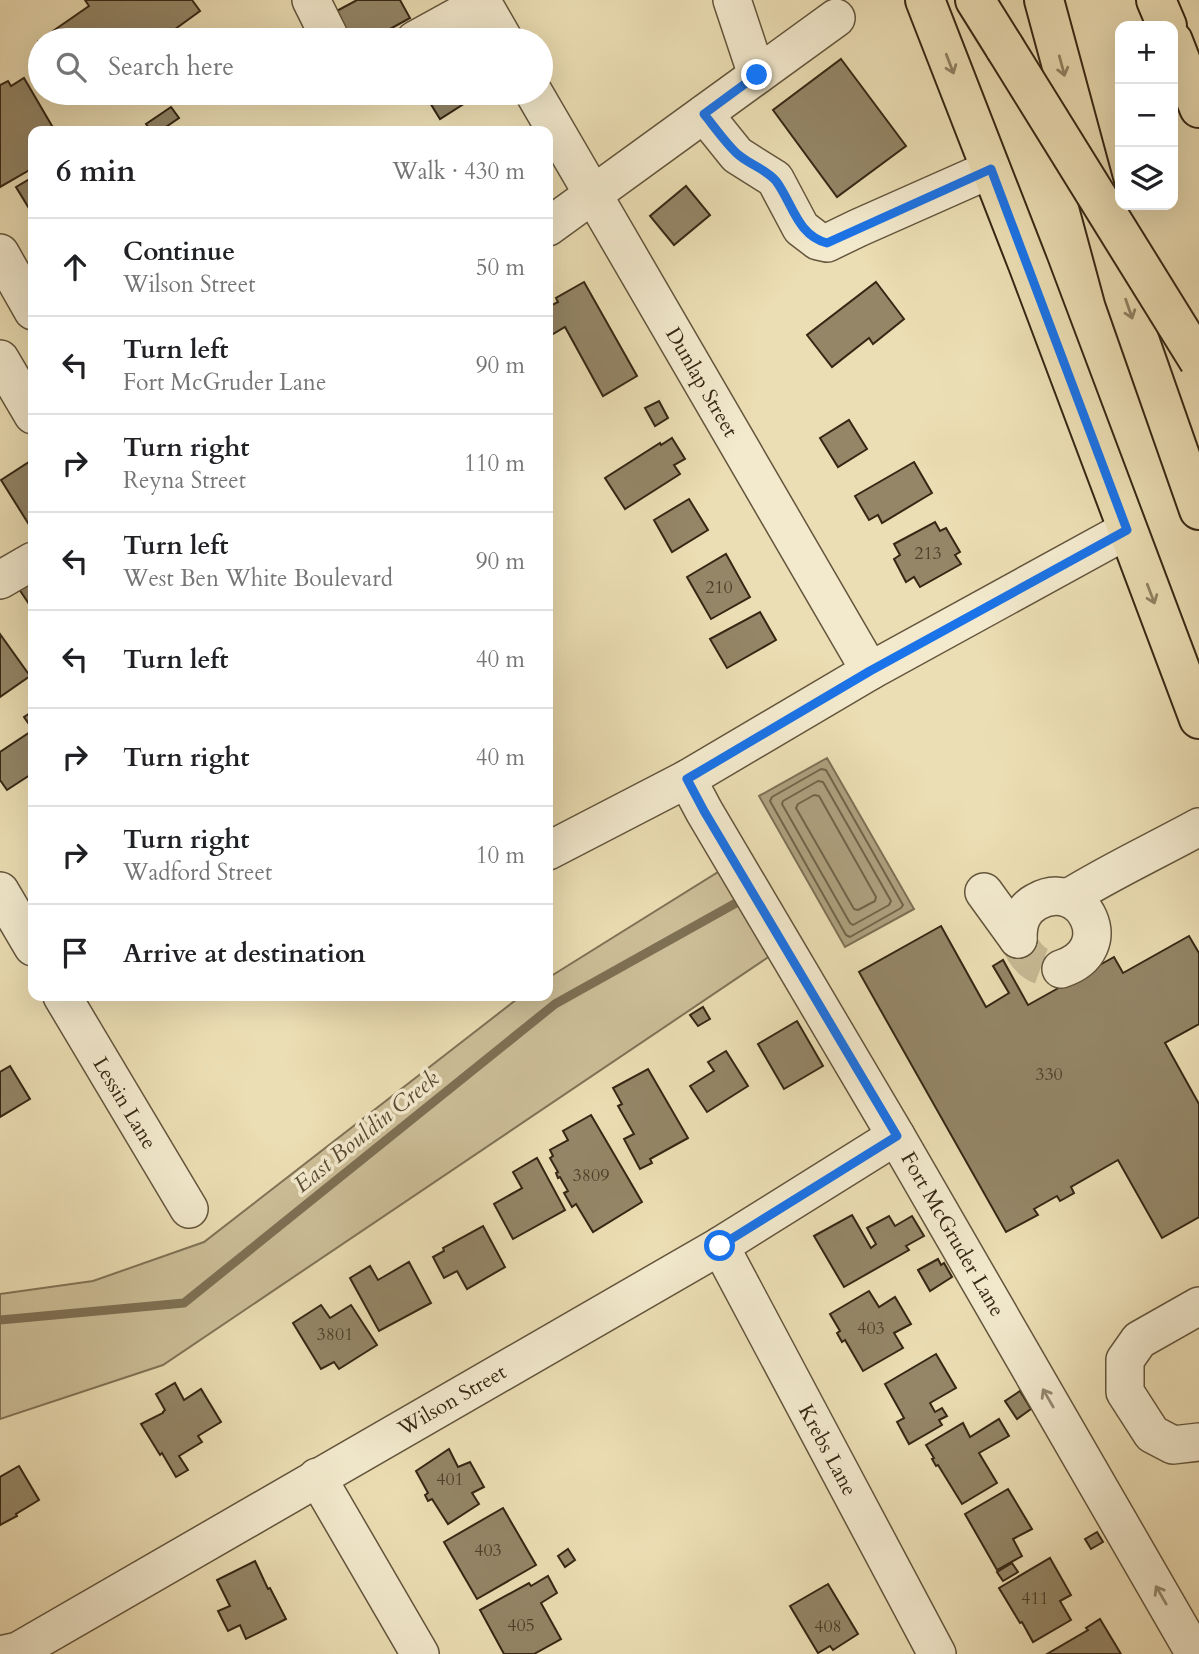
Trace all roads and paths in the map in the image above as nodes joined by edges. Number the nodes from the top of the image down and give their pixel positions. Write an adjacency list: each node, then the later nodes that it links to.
1 (311, 0): 10 (street)
2 (732, 0): 14 (street)
3 (925, 0): 20 (main road, one-way to 20)
4 (975, 0): 26 (main road, bridge)
5 (1044, 0): 28 (main road, one-way to 28)
6 (1156, 0): 9 (main road)
7 (482, 1): 11 (street); 12 (street)
8 (836, 18): 14 (street)
9 (1165, 21)
10 (325, 28)
11 (436, 28)
12 (497, 28)
13 (1178, 54): 16 (main road)
14 (757, 75): 17 (street)
15 (541, 105): 18 (street, Dunlap Street)
16 (1199, 108)
17 (704, 114): 20 (street); 21 (street)
18 (553, 126)
19 (553, 126): 21 (street, Dunlap Street)
20 (991, 169): 29 (main road)
21 (592, 195): 22 (street); 32 (street, Dunlap Street)
22 (553, 223)
23 (0, 253): 24 (street)
24 (28, 302)
25 (0, 359): 27 (street)
26 (1199, 361)
27 (28, 407)
28 (1199, 510)
29 (1127, 530): 32 (street); 33 (main road, one-way to 33)
30 (28, 564): 31 (street)
31 (0, 580)
32 (870, 671): 34 (street)
33 (1199, 719)
34 (687, 779): 36 (street); 43 (street, Fort McGruder Lane)
35 (1199, 827): 39 (street)
36 (553, 848)
37 (0, 891): 40 (street)
38 (984, 892): 39 (street)
39 (1068, 898): 41 (street)
40 (28, 939)
41 (1060, 969)
42 (65, 1001): 44 (street, Lessin Lane)
43 (897, 1136): 45 (street, Wilson Street); 52 (street, Fort McGruder Lane, one-way to 43)
44 (188, 1209)
45 (720, 1246): 48 (street, Wilson Street); 51 (street, Krebs Lane)
46 (1199, 1306): 47 (street)
47 (1199, 1442)
48 (317, 1477): 49 (street, Wilson Street); 50 (street)
49 (4, 1654)
50 (420, 1654)
51 (937, 1654)
52 (1195, 1654)

